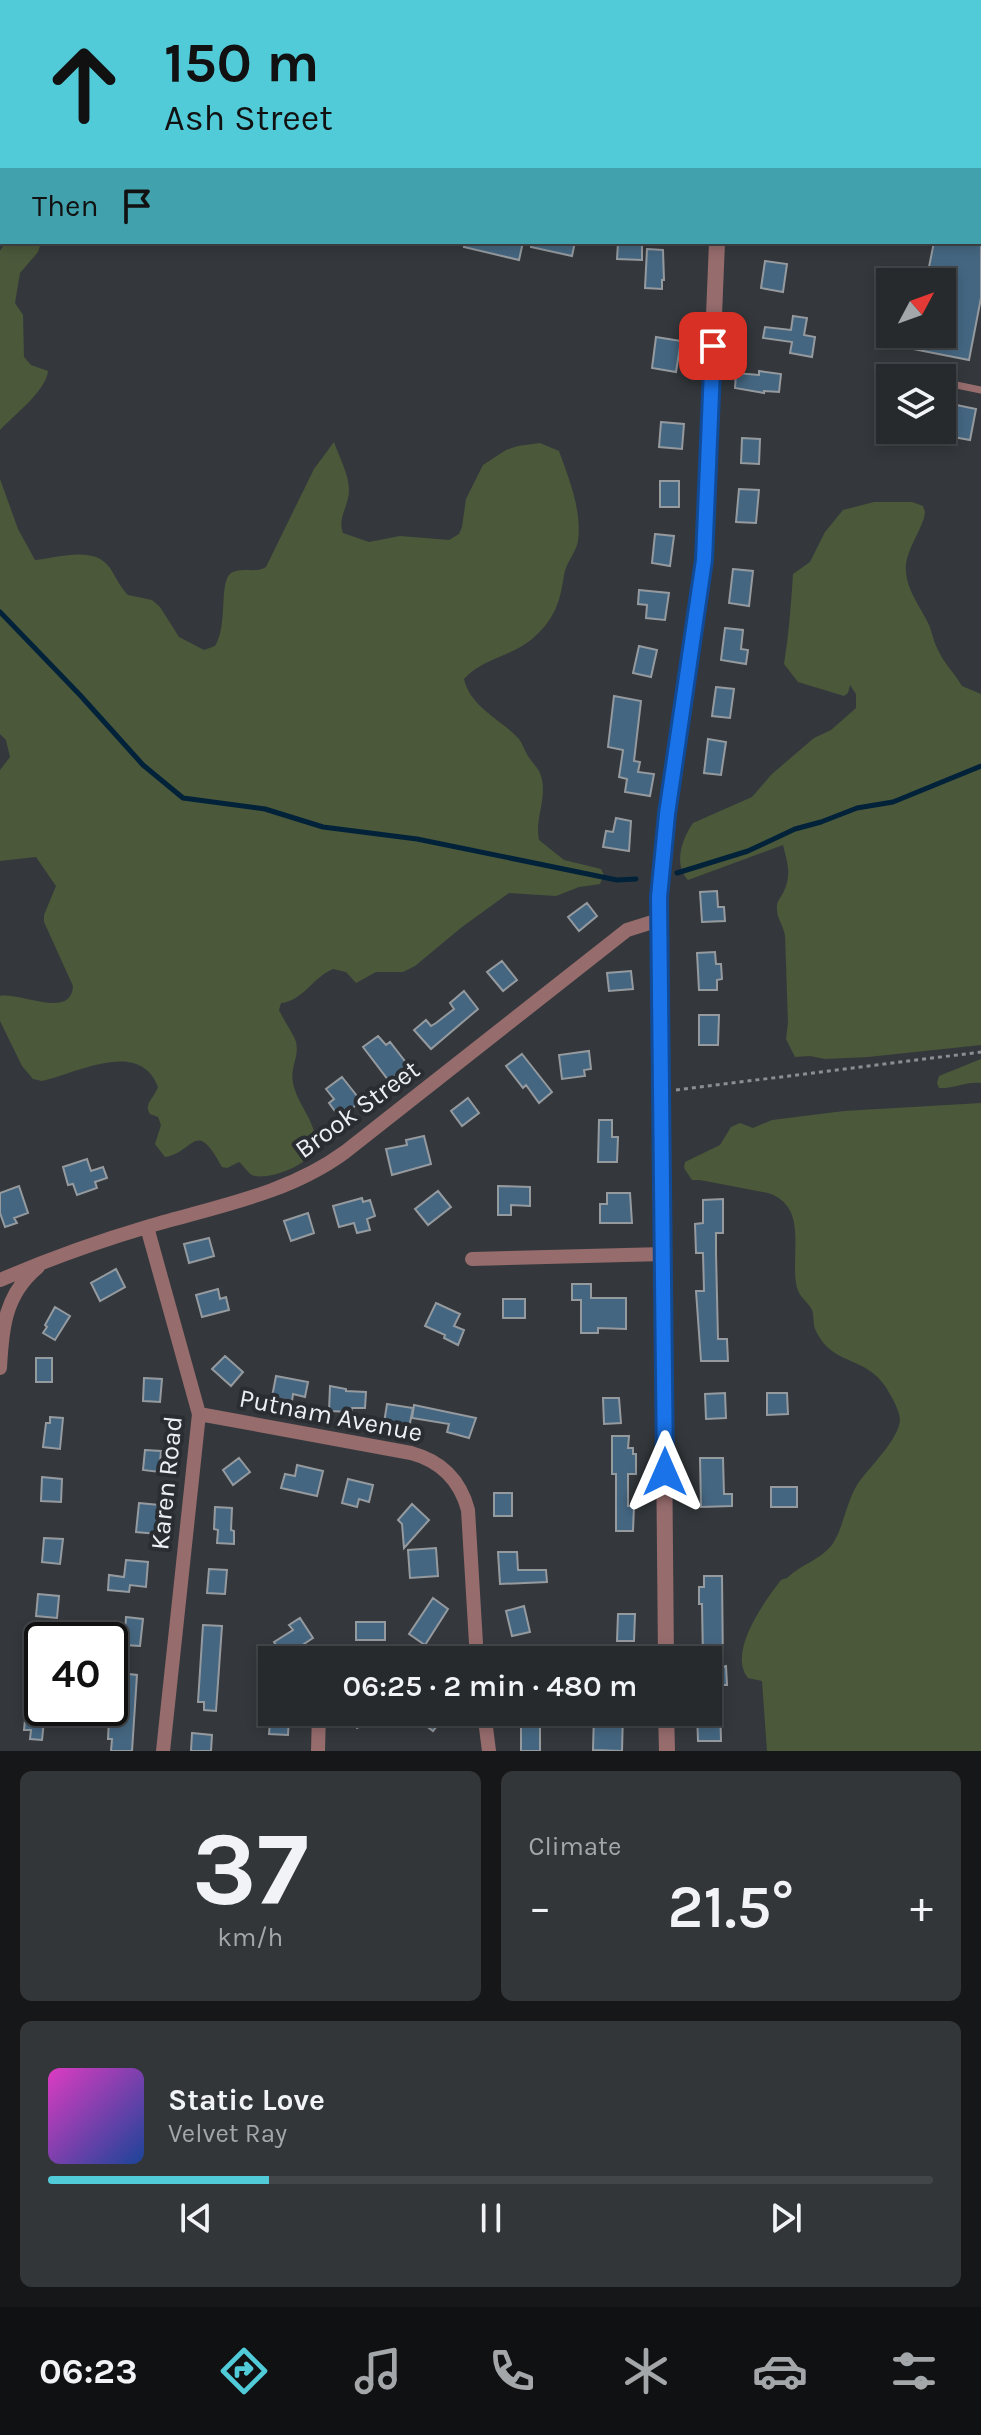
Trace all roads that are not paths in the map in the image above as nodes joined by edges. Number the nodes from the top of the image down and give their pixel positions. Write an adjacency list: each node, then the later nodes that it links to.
1 (717, 244): 4 (street)
2 (956, 385): 3 (lane)
3 (981, 390)
4 (659, 920): 5 (street, Brook Street); 6 (street)
5 (147, 1227): 7 (street, Brook Street); 12 (street, Karen Road)
6 (664, 1254): 8 (street); 14 (street)
7 (52, 1258): 9 (street, Brook Street); 10 (street)
8 (472, 1259)
9 (0, 1280)
10 (1, 1343): 11 (street)
11 (0, 1368)
12 (199, 1414): 13 (street, Putnam Avenue); 18 (street, Karen Road)
13 (476, 1646)
14 (666, 1646)
15 (319, 1726): 19 (street)
16 (486, 1726): 20 (street)
17 (666, 1726): 21 (street)
18 (163, 1751)
19 (318, 1751)
20 (489, 1751)
21 (667, 1751)

